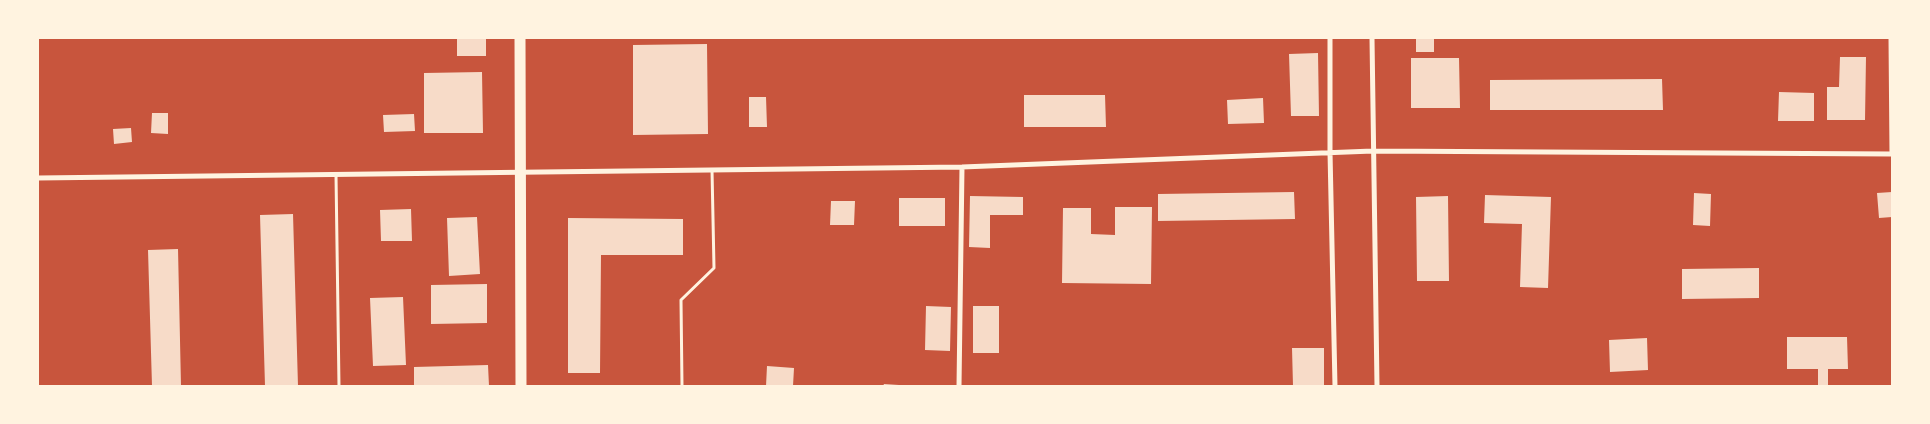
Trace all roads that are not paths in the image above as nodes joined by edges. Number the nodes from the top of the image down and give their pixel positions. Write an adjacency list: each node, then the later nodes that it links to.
1 (520, 38): 10 (highway)
2 (1330, 38): 6 (street)
3 (1372, 38): 5 (street)
4 (1890, 38): 7 (lane)
5 (1373, 151): 6 (street); 7 (street); 18 (street)
6 (1330, 152): 8 (street); 17 (street)
7 (1892, 154)
8 (962, 167): 9 (street); 16 (street)
9 (712, 170): 10 (street); 15 (lane)
10 (520, 172): 11 (street); 14 (highway)
11 (336, 174): 12 (street); 13 (lane)
12 (38, 178)
13 (339, 386)
14 (521, 386)
15 (682, 386)
16 (959, 386)
17 (1335, 386)
18 (1377, 386)

